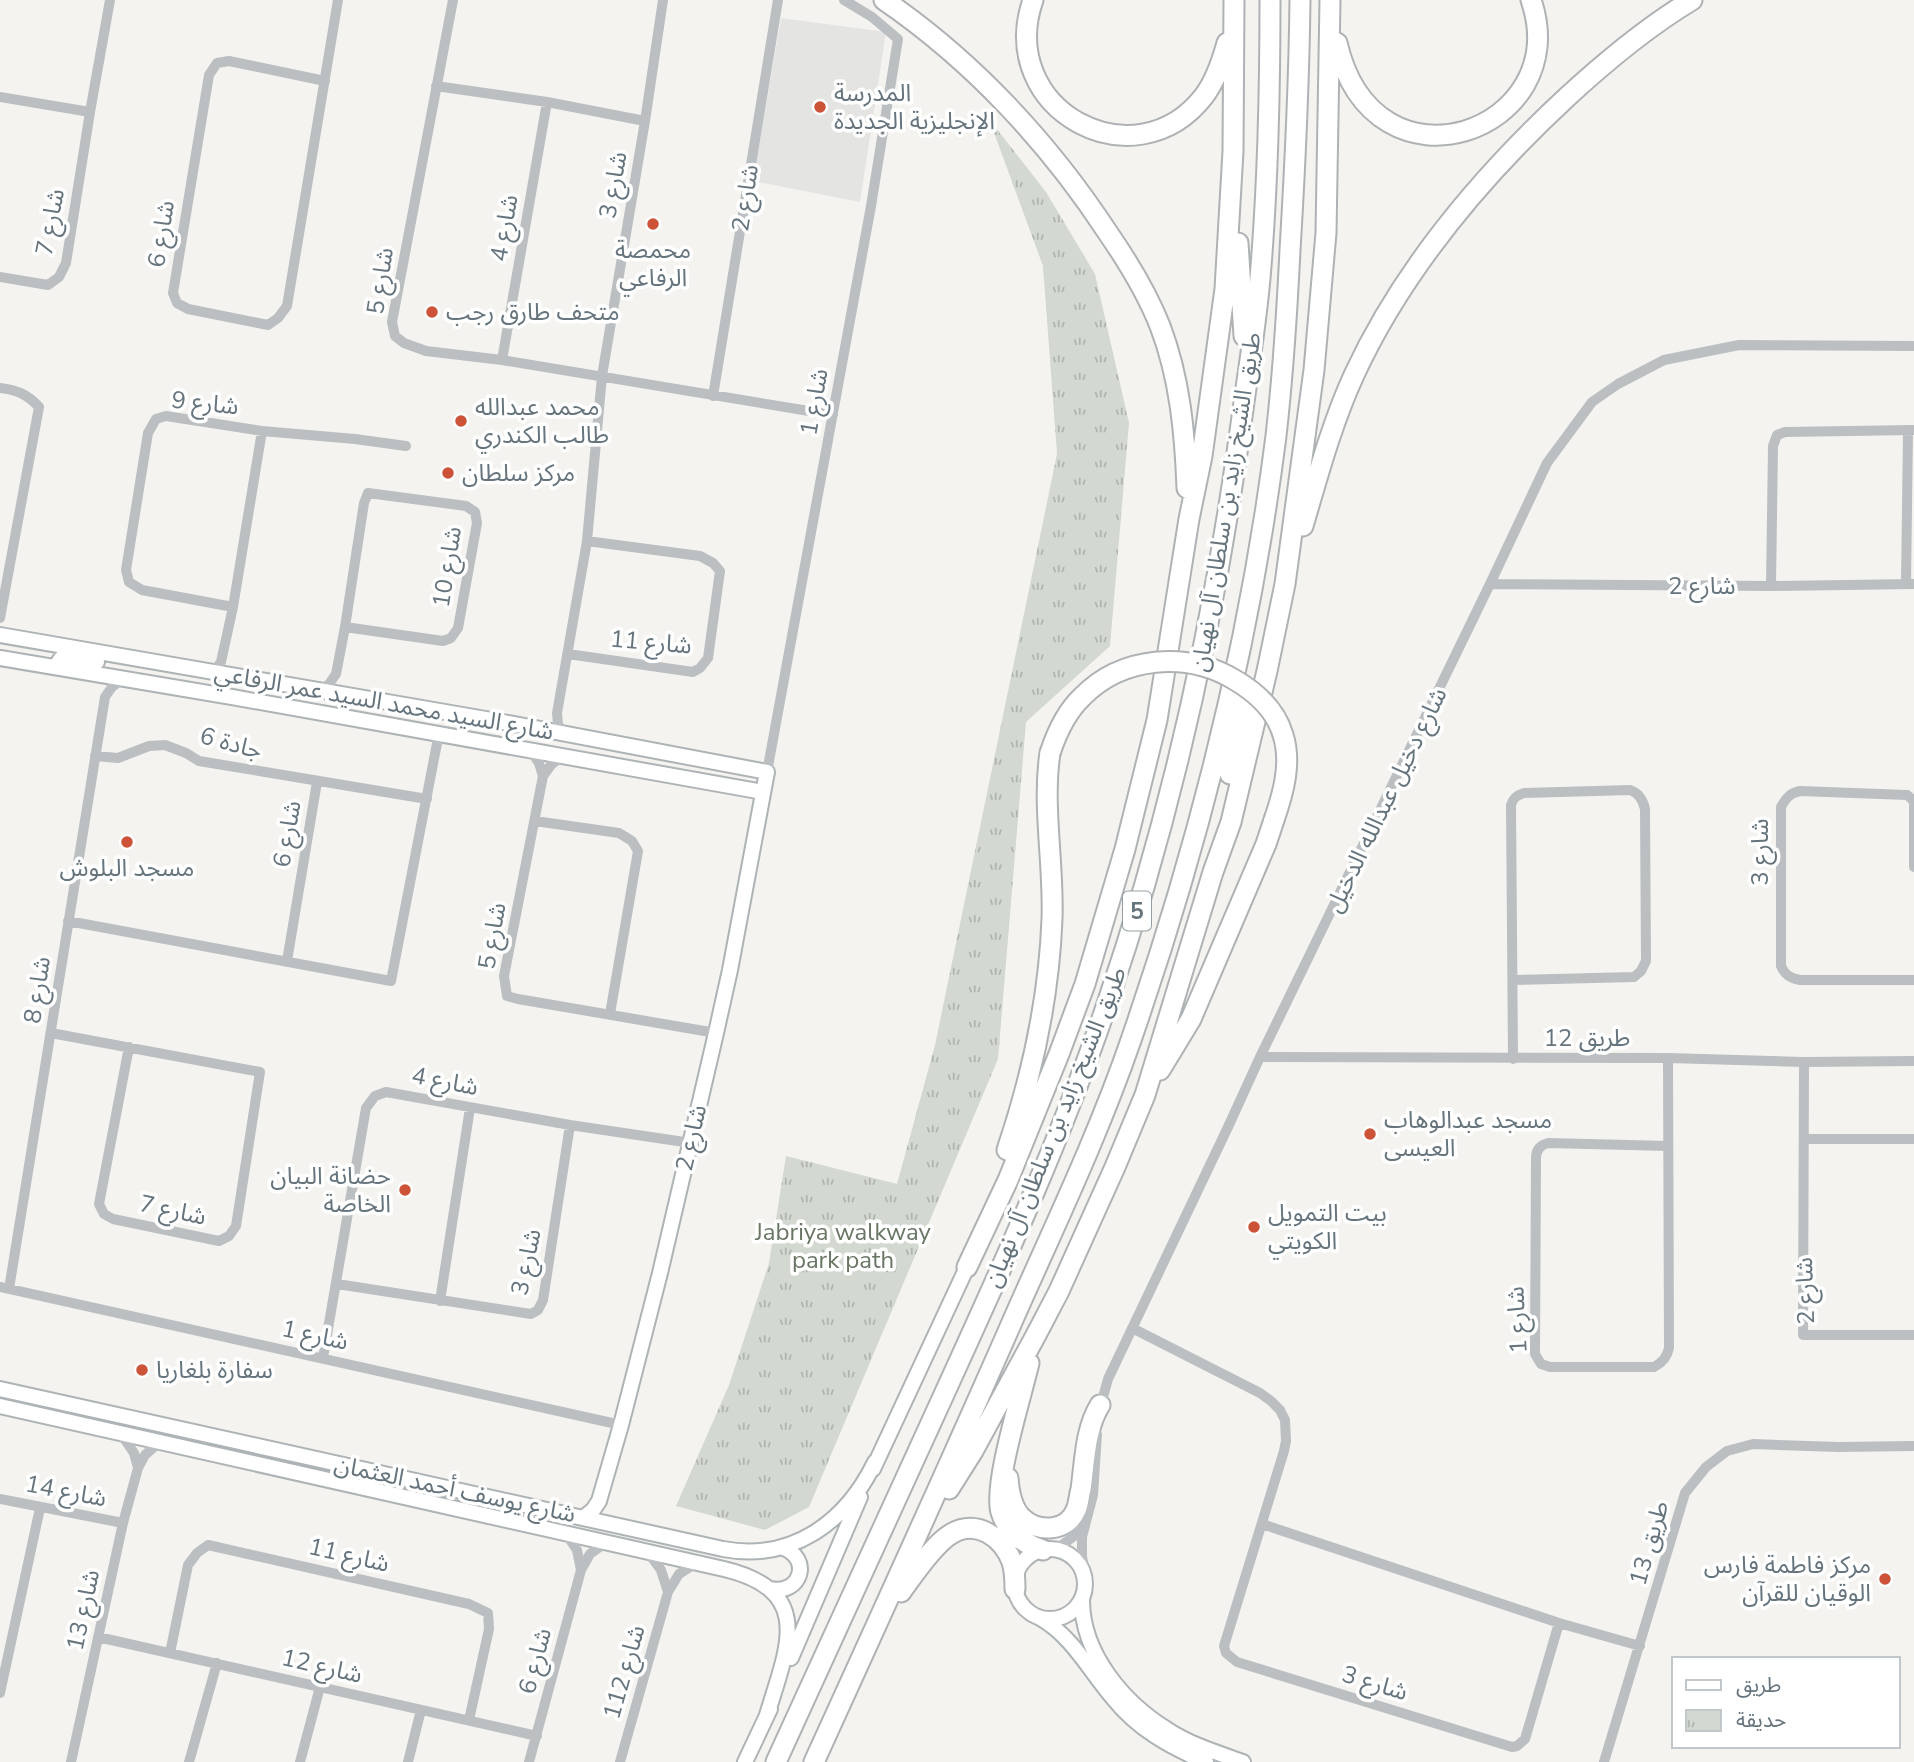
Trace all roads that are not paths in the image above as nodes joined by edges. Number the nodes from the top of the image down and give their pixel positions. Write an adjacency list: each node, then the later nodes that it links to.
1 (110, 0): 19 (street, شارع 7)
2 (338, 0): 15 (street, شارع 6)
3 (453, 0): 16 (street, شارع 5)
4 (663, 0): 20 (street, شارع 3)
5 (778, 0): 28 (street, شارع 2)
6 (844, 0): 29 (street, شارع 1)
7 (884, 0): 33 (highway)
8 (1033, 0): 13 (highway)
9 (1270, 0): 26 (highway, طريق الشيخ زايد بن سلطان آل نهيان / 5)
10 (1300, 0): 43 (highway, طريق الشيخ زايد بن سلطان آل نهيان / 5)
11 (1531, 0): 14 (highway)
12 (1692, 0): 36 (highway)
13 (1234, 7): 21 (highway)
14 (1331, 7): 36 (highway)
15 (325, 81): 15 (street, شارع 6)
16 (436, 86): 18 (street); 24 (street, شارع 5)
17 (0, 97): 19 (street)
18 (547, 103): 20 (street); 24 (street, شارع 4)
19 (90, 112): 22 (street, شارع 7)
20 (645, 121): 25 (street, شارع 3)
21 (1233, 151): 26 (highway); 33 (highway)
22 (0, 277)
23 (1914, 346): 37 (street, شارع دخيل عبدالله الدخيل)
24 (502, 360): 25 (street, شارع 5)
25 (602, 376): 28 (street, شارع 5); 34 (street)
26 (1247, 381): 159 (highway, طريق الشيخ زايد بن سلطان آل نهيان / 5)
27 (0, 388): 35 (street)
28 (713, 396): 29 (street, شارع 5)
29 (833, 415): 69 (street, شارع 1)
30 (1911, 430): 38 (street); 39 (street)
31 (262, 431): 32 (street); 40 (street, شارع 9); 40 (street, شارع 9)
32 (406, 446)
33 (1189, 519): 97 (highway)
34 (587, 541): 45 (street); 45 (street, شارع 11)
35 (5, 566): 41 (street)
36 (1285, 584): 76 (highway)
37 (1490, 584): 39 (street, شارع 2); 85 (street, شارع دخيل عبدالله الدخيل)
38 (1910, 584): 39 (street, شارع 2)
39 (1771, 586)
40 (233, 607): 47 (street, شارع 9)
41 (0, 618): 44 (street)
42 (345, 627): 42 (street, شارع 10); 53 (street, شارع 10)
43 (1245, 628): 76 (highway); 122 (highway, طريق الشيخ زايد بن سلطان آل نهيان / 5)
44 (3, 640): 48 (street, شارع السيد محمد السيد عمر الرفاعي)
45 (568, 654): 60 (street)
46 (0, 657): 49 (street, شارع السيد محمد السيد عمر الرفاعي)
47 (222, 658): 50 (street, شارع 9); 52 (street)
48 (179, 666): 49 (street); 50 (street, شارع السيد محمد السيد عمر الرفاعي)
49 (61, 667): 51 (street, شارع السيد محمد السيد عمر الرفاعي)
50 (214, 671): 52 (street, شارع السيد محمد السيد عمر الرفاعي)
51 (92, 673): 54 (street, شارع السيد محمد السيد عمر الرفاعي); 57 (street)
52 (232, 674): 55 (street, شارع السيد محمد السيد عمر الرفاعي)
53 (336, 674): 55 (street); 56 (street)
54 (122, 679): 57 (street); 58 (street, شارع السيد محمد السيد عمر الرفاعي)
55 (319, 691): 56 (street, شارع السيد محمد السيد عمر الرفاعي)
56 (348, 695): 59 (street, شارع السيد محمد السيد عمر الرفاعي)
57 (105, 697): 67 (street, شارع 8)
58 (232, 697): 59 (street); 62 (street, شارع السيد محمد السيد عمر الرفاعي)
59 (366, 699): 61 (street, شارع السيد محمد السيد عمر الرفاعي)
60 (557, 713): 63 (street); 65 (street)
61 (503, 722): 62 (street); 63 (street, شارع السيد محمد السيد عمر الرفاعي)
62 (387, 724): 64 (street, شارع السيد محمد السيد عمر الرفاعي)
63 (541, 729): 65 (street, شارع السيد محمد السيد عمر الرفاعي)
64 (439, 733): 66 (street, شارع السيد محمد السيد عمر الرفاعي); 73 (street)
65 (563, 734): 69 (street, شارع السيد محمد السيد عمر الرفاعي)
66 (531, 751): 68 (street, شارع السيد محمد السيد عمر الرفاعي); 70 (street)
67 (95, 756): 71 (street, جادة 6); 77 (street, شارع 8)
68 (562, 756): 70 (street); 72 (street, شارع السيد محمد السيد عمر الرفاعي)
69 (767, 772): 72 (street, شارع 2)
70 (543, 776): 74 (street, شارع 5)
71 (317, 782): 73 (street, شارع 6); 78 (street, شارع 6)
72 (763, 792): 83 (street, شارع 2)
73 (427, 799): 78 (street)
74 (535, 821): 81 (street); 81 (street, شارع 5)
75 (1914, 867): 80 (street, شارع 3)
76 (1213, 872): 90 (highway)
77 (68, 921): 78 (street); 82 (street, شارع 8)
78 (287, 961)
79 (1513, 980): 79 (street); 87 (street)
80 (1914, 980)
81 (610, 1014): 83 (street, شارع 5)
82 (51, 1033): 84 (street, شارع 7); 99 (street, شارع 8)
83 (716, 1033): 95 (street, شارع 2)
84 (129, 1047): 84 (street, شارع 7)
85 (1260, 1057): 87 (street, طريق 12); 101 (street, شارع دخيل عبدالله الدخيل)
86 (1668, 1058): 87 (street, طريق 12); 89 (street, طريق 12); 96 (street, شارع 1)
87 (1513, 1059)
88 (1914, 1061): 89 (street, طريق 12)
89 (1804, 1062): 93 (street, شارع 2)
90 (1145, 1095): 97 (highway, bridge); 102 (highway)
91 (470, 1108): 92 (street, شارع 4); 98 (street, شارع 4); 100 (street)
92 (570, 1125): 95 (street, شارع 4); 100 (street, شارع 3)
93 (1804, 1139): 94 (street); 103 (street, شارع 2)
94 (1914, 1139)
95 (691, 1143): 110 (street, شارع 2)
96 (1668, 1146): 96 (street, شارع 1)
97 (967, 1267): 115 (street)
98 (337, 1284): 100 (street, شارع 3); 104 (street, شارع 4)
99 (4, 1288): 104 (street, شارع 1)
100 (440, 1301)
101 (1132, 1328): 108 (street, شارع دخيل عبدالله الدخيل); 125 (street, شارع 3)
102 (1036, 1335): 114 (highway); 122 (highway)
103 (1914, 1335)
104 (323, 1359): 110 (street, شارع 1)
105 (0, 1389): 106 (street, شارع يوسف أحمد العثمان)
106 (29, 1395): 107 (street); 120 (street, شارع يوسف أحمد العثمان)
107 (0, 1396)
108 (1100, 1405): 114 (highway); 121 (street, شارع دخيل عبدالله الدخيل)
109 (0, 1406): 111 (street, شارع يوسف أحمد العثمان)
110 (621, 1425): 118 (street, شارع 2)
111 (121, 1434): 112 (street, شارع يوسف أحمد العثمان); 116 (street)
112 (162, 1444): 116 (street, شارع 13); 126 (street, شارع يوسف أحمد العثمان)
113 (1914, 1446): 142 (street, طريق 13)
114 (1006, 1458): 129 (highway)
115 (876, 1462): 128 (street, شارع يوسف أحمد العثمان); 149 (street)
116 (138, 1468): 124 (street, شارع 13)
117 (0, 1499): 119 (street, شارع 14)
118 (599, 1501): 120 (street, شارع 2); 123 (street)
119 (40, 1508): 124 (street, شارع 14); 147 (street)
120 (584, 1517): 123 (street, شارع يوسف أحمد العثمان)
121 (1086, 1518): 129 (street, شارع دخيل عبدالله الدخيل); 133 (street, شارع دخيل عبدالله الدخيل)
122 (925, 1521): 141 (highway, طريق الشيخ زايد بن سلطان آل نهيان / 5)
123 (607, 1522): 128 (street, شارع يوسف أحمد العثمان)
124 (123, 1523): 140 (street, شارع 13)
125 (1262, 1524): 139 (street); 139 (street, شارع 3)
126 (566, 1534): 127 (street, شارع يوسف أحمد العثمان); 132 (street)
127 (605, 1543): 130 (street, شارع يوسف أحمد العثمان); 132 (street, شارع 6)
128 (783, 1548): 134 (street)
129 (1050, 1550): 133 (street); 135 (street)
130 (648, 1552): 131 (street, شارع يوسف أحمد العثمان); 136 (street)
131 (696, 1563): 134 (street, شارع يوسف أحمد العثمان); 136 (street, شارع 112)
132 (581, 1570): 151 (street, شارع 6)
133 (1085, 1575): 137 (street)
134 (771, 1589): 149 (street)
135 (1016, 1589): 138 (street); 141 (highway)
136 (668, 1592): 157 (street, شارع 112)
137 (1082, 1600): 138 (street); 163 (street)
138 (1040, 1618): 162 (street)
139 (1559, 1623): 142 (street)
140 (98, 1637): 143 (street, شارع 12); 152 (street, شارع 13)
141 (870, 1640): 145 (highway, طريق الشيخ زايد بن سلطان آل نهيان / 5)
142 (1640, 1646): 164 (street, طريق 13)
143 (170, 1653): 144 (street, شارع 12); 150 (street, شارع 11)
144 (217, 1663): 146 (street, شارع 12); 153 (street)
145 (852, 1677): 160 (highway, طريق الشيخ زايد بن سلطان آل نهيان / 5); 161 (highway)
146 (320, 1687): 148 (street, شارع 12); 154 (street)
147 (0, 1693)
148 (421, 1710): 150 (street, شارع 12); 155 (street)
149 (767, 1715): 158 (street)
150 (469, 1720): 151 (street, شارع 12)
151 (537, 1736): 156 (street, شارع 6)
152 (71, 1762)
153 (190, 1762)
154 (300, 1762)
155 (408, 1762)
156 (529, 1762)
157 (620, 1762)
158 (745, 1762)
159 (776, 1762)
160 (814, 1762)
161 (823, 1762)
162 (1206, 1762)
163 (1243, 1762)
164 (1604, 1762)

